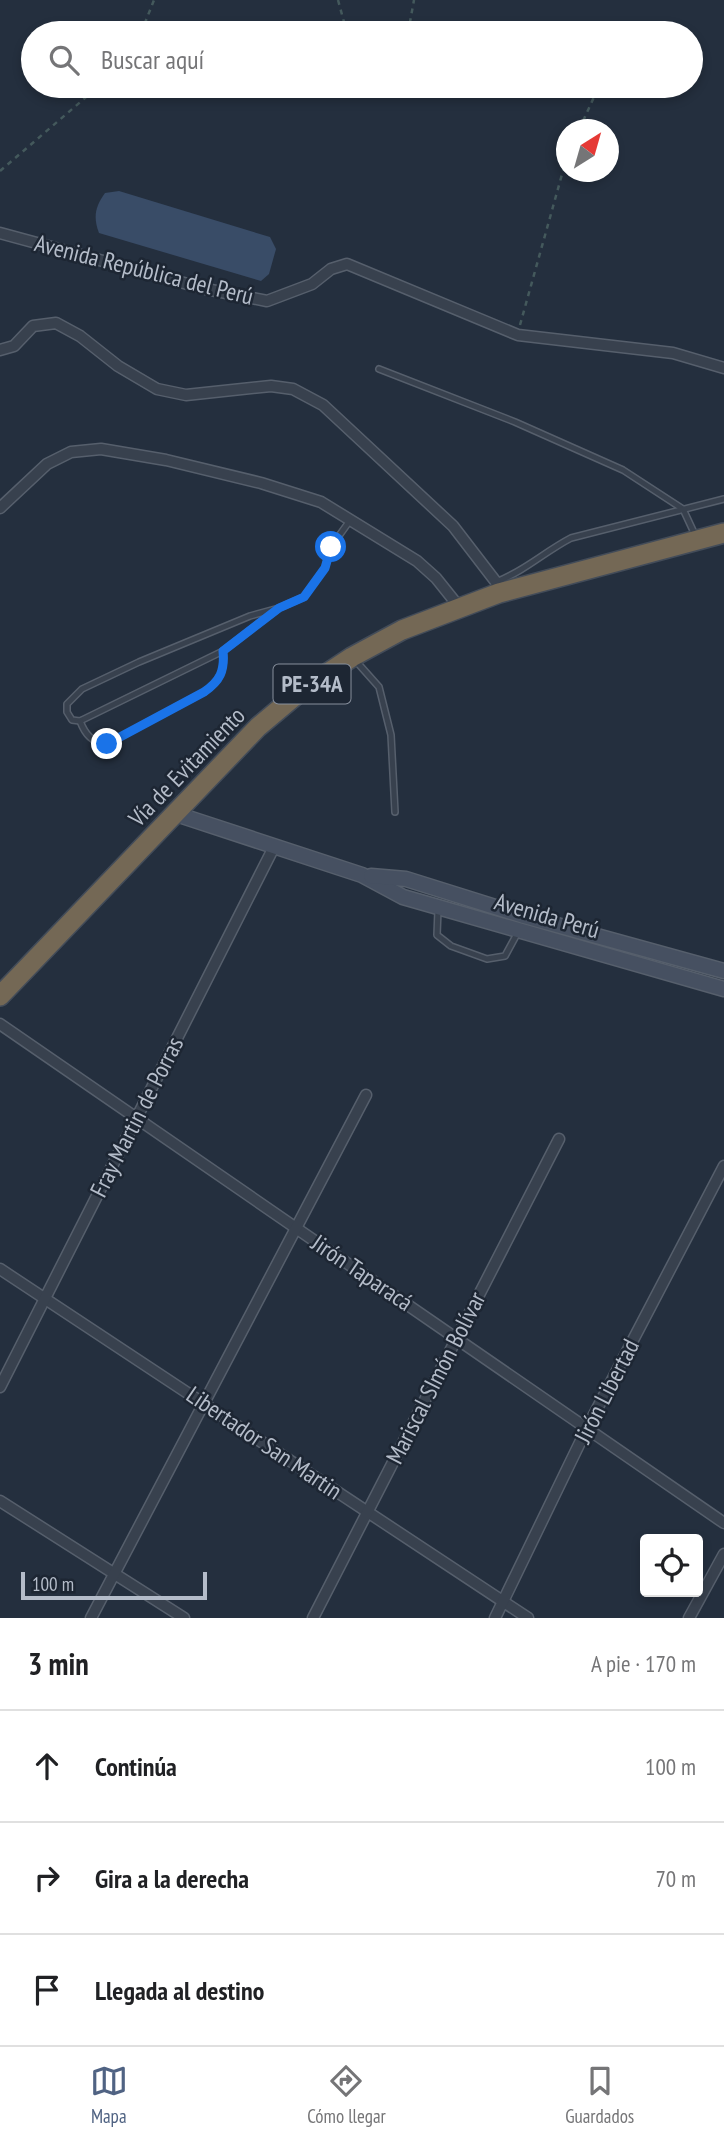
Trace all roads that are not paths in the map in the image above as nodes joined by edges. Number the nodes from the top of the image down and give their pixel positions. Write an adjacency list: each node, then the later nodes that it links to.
1 (0, 233): 3 (street, Avenida República del Perú)
2 (0, 350): 11 (street)
3 (724, 368)
4 (379, 369): 7 (lane)
5 (724, 499): 7 (lane)
6 (1, 506): 8 (street)
7 (683, 509): 10 (lane); 11 (lane)
8 (351, 519): 12 (lane); 13 (street)
9 (724, 533): 10 (highway, Vía de Evitamiento / PE-34A)
10 (697, 540): 11 (highway, Vía de Evitamiento / PE-34A)
11 (497, 588): 13 (highway, Vía de Evitamiento / PE-34A)
12 (279, 608): 14 (lane); 16 (lane)
13 (460, 608): 15 (highway, Vía de Evitamiento / PE-34A)
14 (223, 651): 16 (lane); 16 (lane)
15 (352, 657): 17 (lane); 18 (highway, Vía de Evitamiento / PE-34A)
16 (80, 720)
17 (395, 812)
18 (176, 814): 19 (main road, Avenida Perú); 27 (highway, Vía de Evitamiento / PE-34A)
19 (274, 847): 20 (main road, Avenida Perú); 30 (street, Fray Martin de Porras)
20 (362, 875): 21 (main road, Avenida Perú); 22 (main road, Avenida Perú)
21 (446, 891): 22 (lane); 23 (main road, Avenida Perú)
22 (439, 907): 24 (main road, Avenida Perú); 24 (lane)
23 (524, 916): 24 (lane); 25 (main road, Avenida Perú)
24 (518, 932): 26 (main road, Avenida Perú)
25 (724, 971)
26 (724, 989)
27 (0, 996)
28 (0, 1024): 30 (street, Jirón Taparacá)
29 (366, 1095): 34 (street)
30 (136, 1118): 34 (street, Jirón Taparacá); 36 (street, Fray Martin de Porras)
31 (559, 1139): 37 (street, Mariscal SImón Bolívar)
32 (724, 1166): 33 (street, Jirón Libertad)
33 (720, 1183): 40 (street, Jirón Libertad)
34 (296, 1227): 37 (street, Jirón Taparacá); 39 (street)
35 (0, 1269): 36 (street, Libertador San Martin)
36 (44, 1299): 38 (street, Fray Martin de Porras); 39 (street, Libertador San Martin)
37 (457, 1337): 40 (street, Jirón Taparacá); 42 (street, Mariscal SImón Bolívar)
38 (0, 1387)
39 (204, 1402): 42 (street, Libertador San Martin); 45 (street)
40 (587, 1428): 43 (street, Jirón Taparacá); 46 (street, Jirón Libertad)
41 (0, 1501): 45 (street)
42 (368, 1512): 46 (street, Libertador San Martin); 49 (street, Mariscal SImón Bolívar)
43 (724, 1523)
44 (724, 1554): 52 (street)
45 (114, 1573): 47 (street); 48 (street)
46 (503, 1602): 50 (street, Jirón Libertad); 51 (street, Libertador San Martin)
47 (91, 1618)
48 (184, 1618)
49 (313, 1618)
50 (495, 1618)
51 (528, 1618)
52 (689, 1618)

